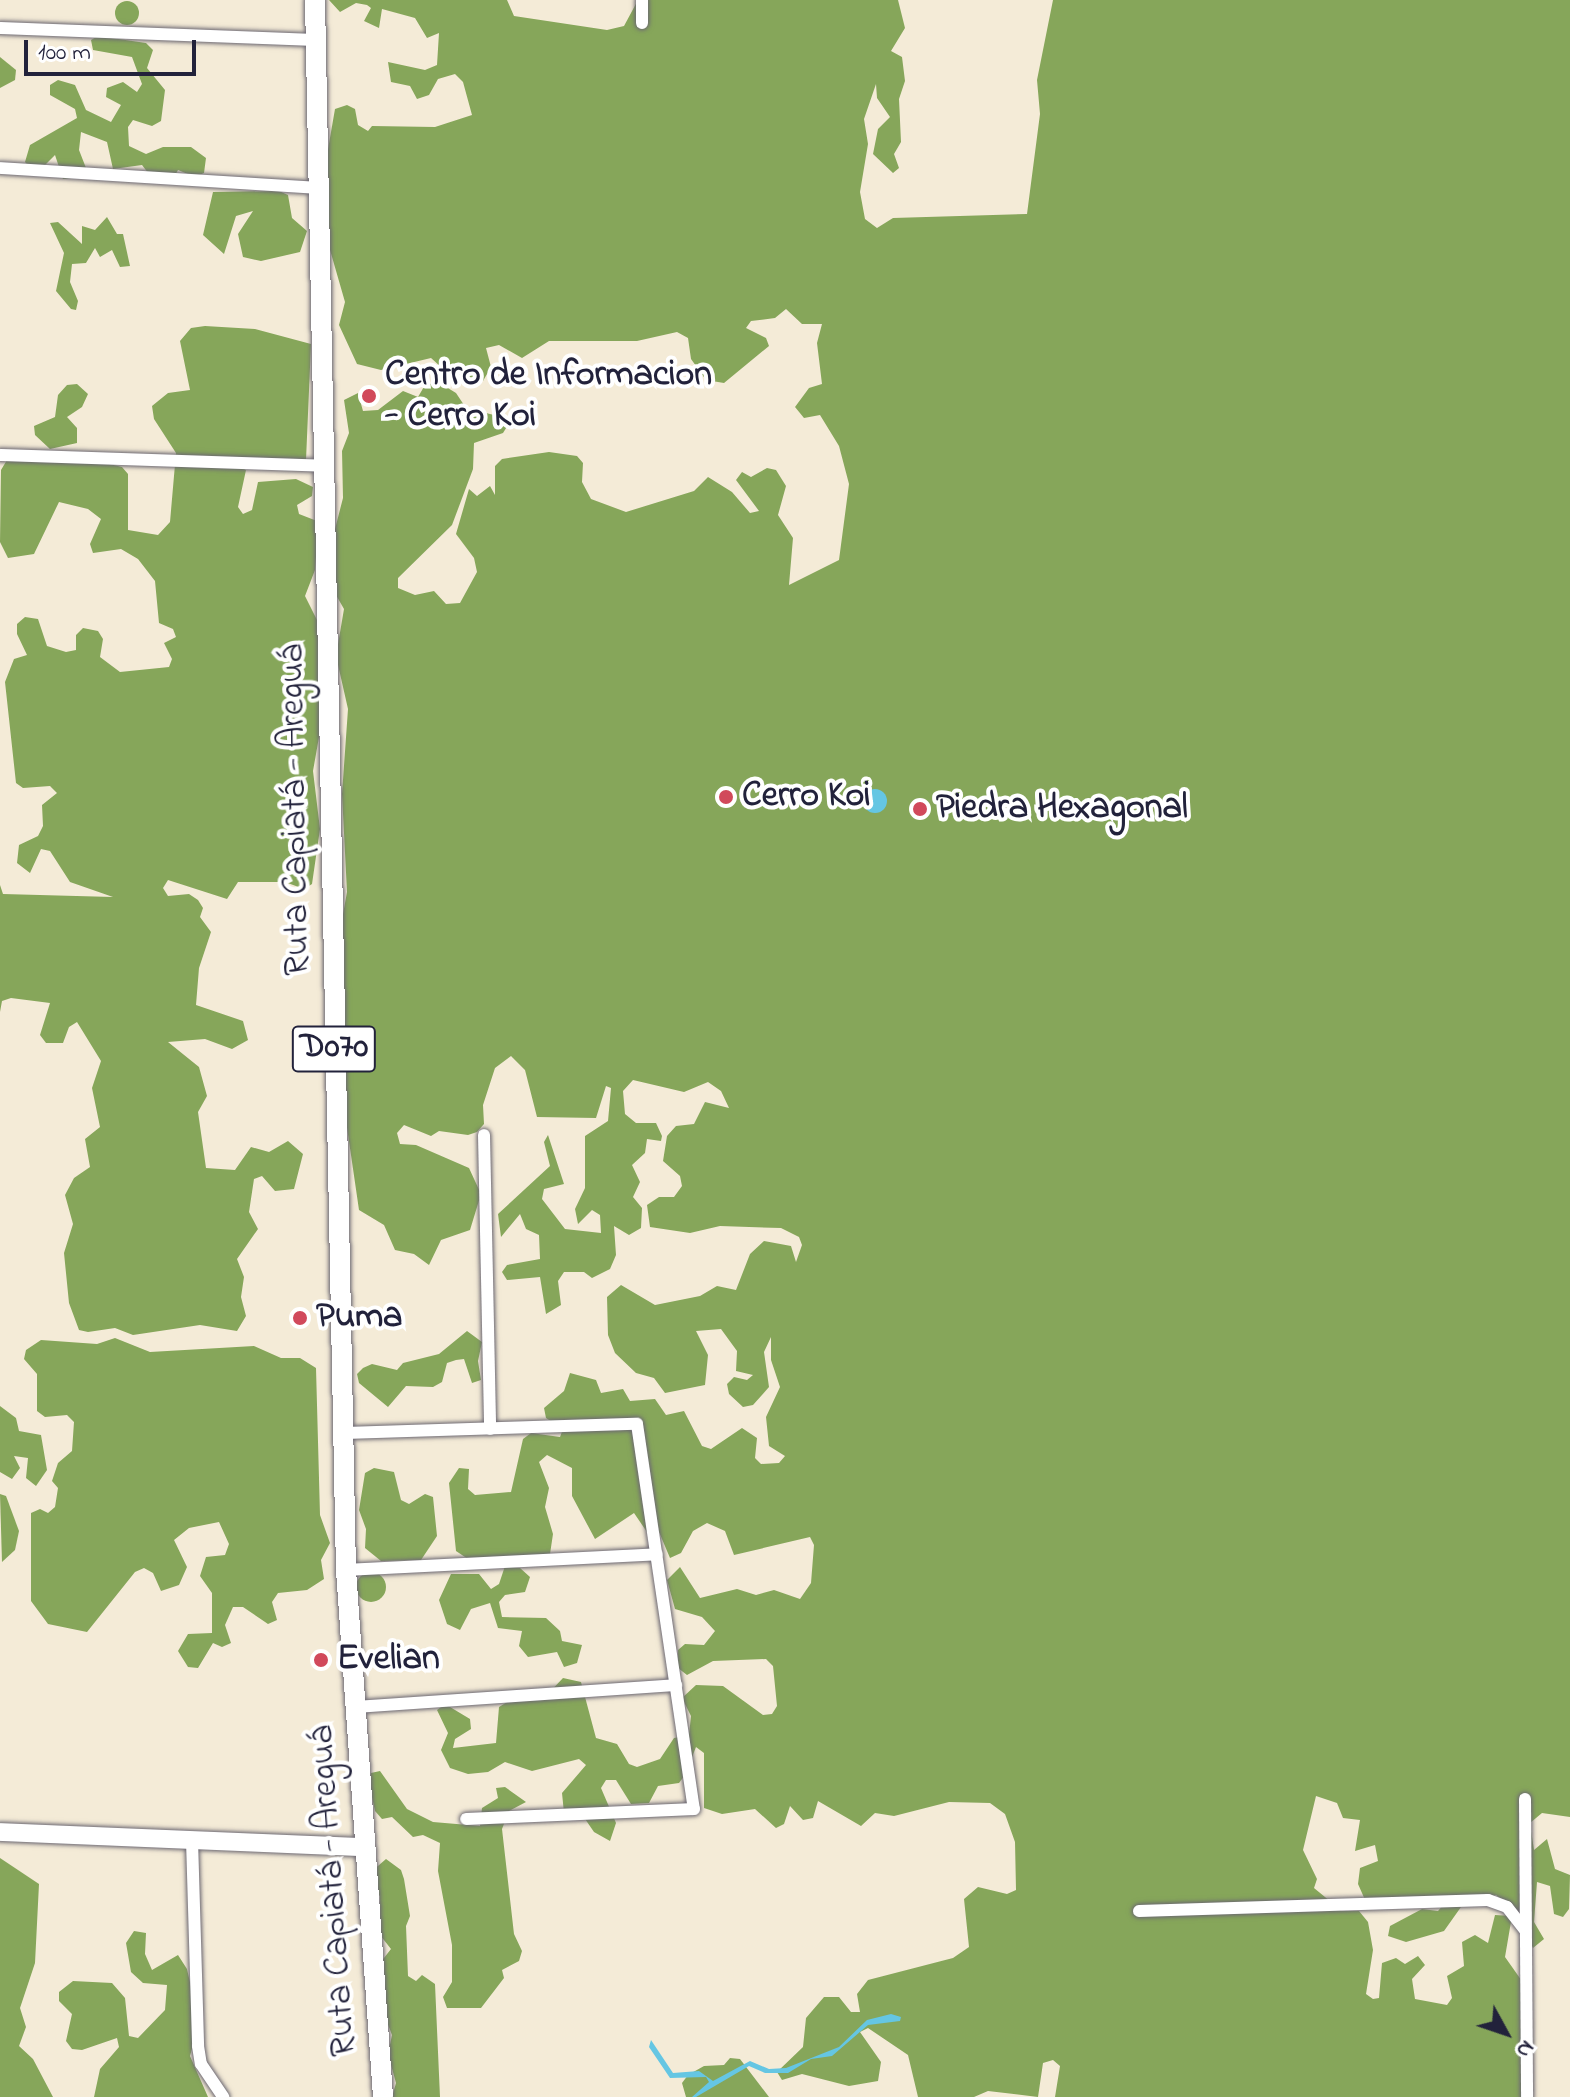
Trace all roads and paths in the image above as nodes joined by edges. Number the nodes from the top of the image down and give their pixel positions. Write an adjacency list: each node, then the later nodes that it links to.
1 (315, 0): 5 (main road, Ruta Capiatá - Areguá / D070)
2 (642, 0): 3 (street)
3 (642, 23)
4 (0, 28): 5 (street)
5 (316, 40): 7 (main road, Ruta Capiatá - Areguá / D070)
6 (0, 168): 7 (street)
7 (317, 188): 9 (main road, Ruta Capiatá - Areguá / D070)
8 (0, 455): 9 (street)
9 (326, 466): 12 (main road, Ruta Capiatá - Areguá / D070)
10 (484, 1135): 11 (street)
11 (490, 1429): 12 (street); 13 (street)
12 (343, 1433): 14 (main road, Ruta Capiatá - Areguá / D070)
13 (657, 1554): 14 (street); 15 (street)
14 (346, 1570): 16 (main road, Ruta Capiatá - Areguá / D070)
15 (676, 1685): 16 (street); 18 (street)
16 (354, 1707): 21 (main road, Ruta Capiatá - Areguá / D070)
17 (1525, 1799): 23 (street)
18 (466, 1819)
19 (0, 1832): 20 (street)
20 (192, 1840): 21 (street); 24 (street)
21 (362, 1847): 25 (main road, Ruta Capiatá - Areguá / D070)
22 (1139, 1911): 23 (street)
23 (1525, 1930): 26 (street)
24 (223, 2097)
25 (383, 2097)
26 (1527, 2097)

